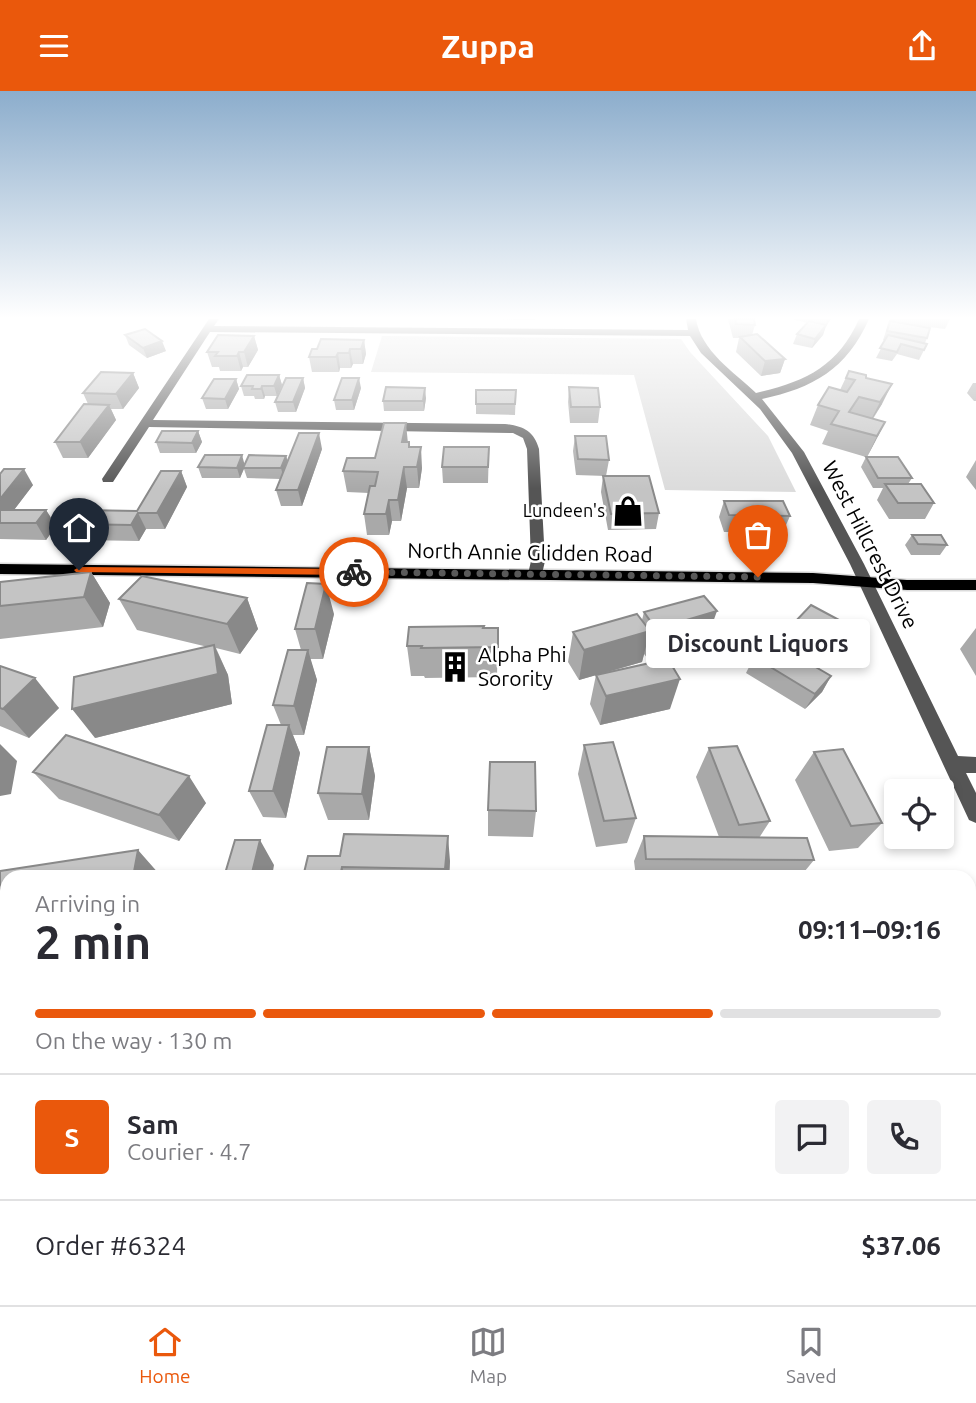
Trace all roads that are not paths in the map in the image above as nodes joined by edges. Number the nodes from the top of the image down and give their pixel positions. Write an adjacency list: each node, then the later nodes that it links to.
1 (177, 376): 5 (street)
2 (731, 376): 4 (street, West Hillcrest Drive)
3 (817, 376): 4 (street)
4 (755, 397): 9 (street, West Hillcrest Drive)
5 (146, 423): 6 (street); 8 (street)
6 (108, 479)
7 (0, 569): 8 (main road, North Annie Glidden Road)
8 (535, 574): 9 (main road, North Annie Glidden Road)
9 (864, 580): 10 (main road, North Annie Glidden Road); 11 (street, West Hillcrest Drive)
10 (976, 585)
11 (953, 764): 12 (street); 13 (street, West Hillcrest Drive)
12 (976, 765)
13 (976, 814)

